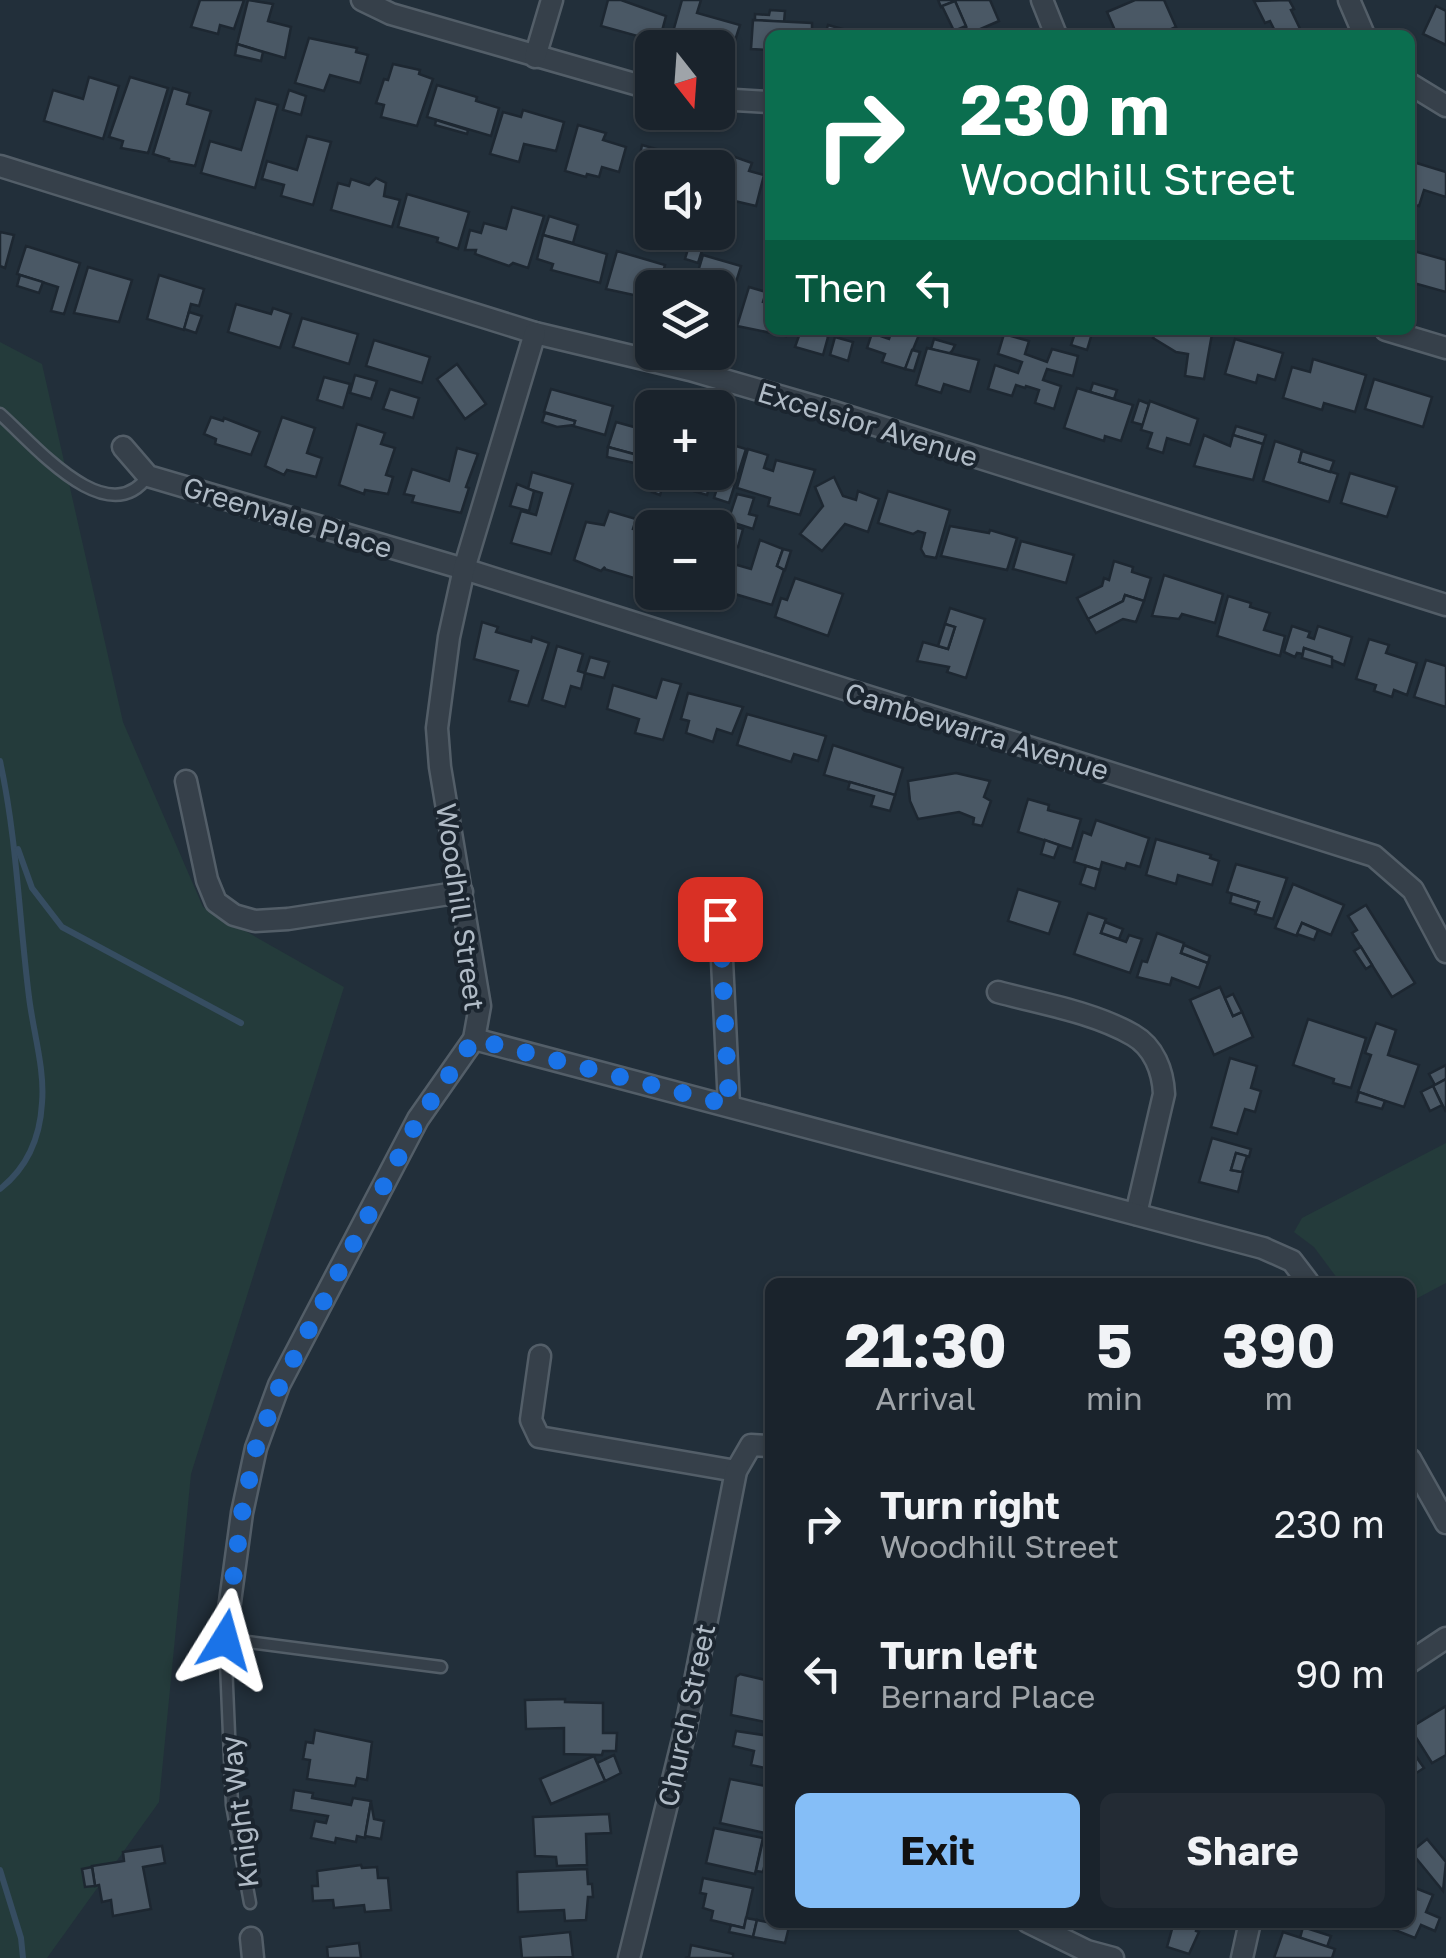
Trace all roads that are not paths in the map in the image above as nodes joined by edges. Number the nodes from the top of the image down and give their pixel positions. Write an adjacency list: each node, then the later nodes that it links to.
1 (362, 0): 7 (street)
2 (552, 0): 7 (street)
3 (1042, 0): 5 (street)
4 (1349, 0): 6 (street)
5 (1054, 30)
6 (1362, 30)
7 (535, 57): 8 (street)
8 (635, 85)
9 (1415, 87): 12 (street)
10 (735, 100): 11 (street)
11 (765, 102)
12 (1446, 106)
13 (0, 166): 14 (street, Excelsior Avenue)
14 (535, 333): 20 (street, Woodhill Street); 21 (street, Excelsior Avenue)
15 (1403, 335): 16 (street)
16 (1446, 348)
17 (0, 414): 19 (lane)
18 (124, 448): 19 (street, Greenvale Place)
19 (148, 476): 20 (street, Greenvale Place)
20 (464, 569): 23 (street, Woodhill Street); 25 (street, Cambewarra Avenue)
21 (1446, 605)
22 (186, 781): 23 (street)
23 (462, 892): 27 (street, Woodhill Street)
24 (720, 919): 28 (street)
25 (1446, 952)
26 (998, 992): 29 (street)
27 (474, 1039): 28 (street, Woodhill Street); 37 (street)
28 (729, 1105): 29 (street, Woodhill Street)
29 (1136, 1214): 30 (street, Woodhill Street)
30 (1305, 1278)
31 (540, 1356): 34 (street)
32 (765, 1446): 34 (street)
33 (1415, 1467): 35 (street)
34 (736, 1471): 43 (street, Church Street)
35 (1446, 1522)
36 (1446, 1638): 38 (street)
37 (225, 1640): 39 (lane); 40 (lane, Knight Way)
38 (1415, 1659)
39 (440, 1667)
40 (250, 1903)
41 (1040, 1928): 44 (street)
42 (1249, 1928): 45 (street)
43 (629, 1958)
44 (1113, 1958)
45 (1242, 1958)

